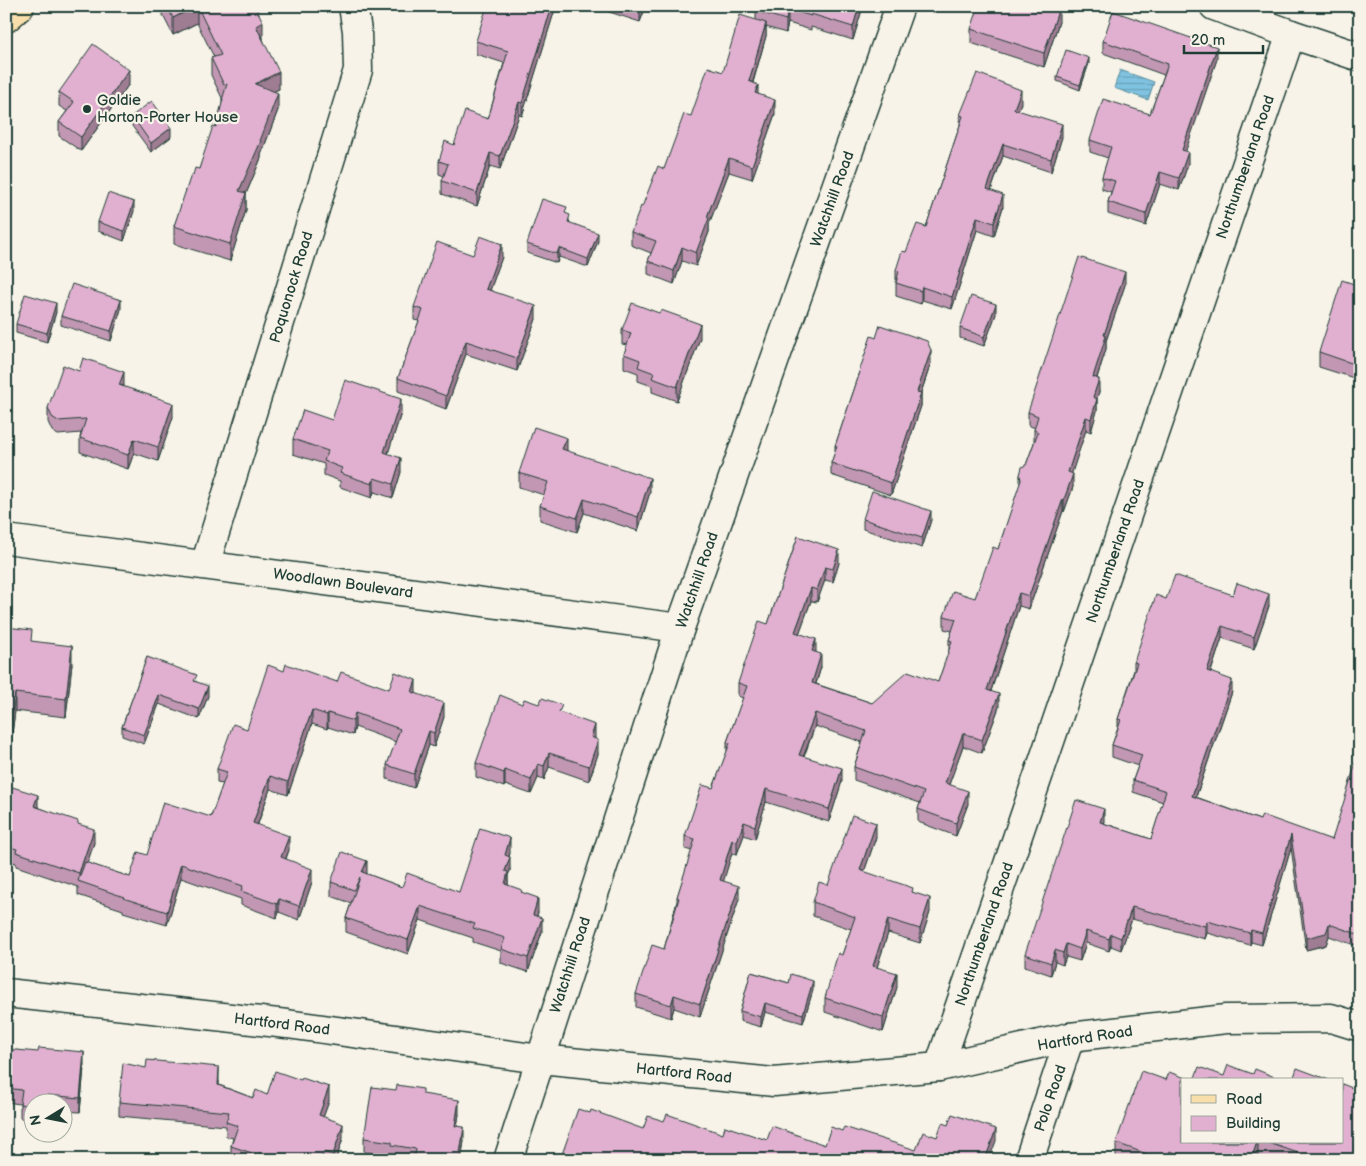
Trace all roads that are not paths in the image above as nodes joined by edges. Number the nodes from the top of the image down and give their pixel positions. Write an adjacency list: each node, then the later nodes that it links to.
1 (20, 6): 5 (main road)
2 (353, 6): 9 (street, Poquonock Road)
3 (900, 6): 10 (street, Watchhill Road)
4 (1214, 6): 6 (street)
5 (6, 18)
6 (1291, 34): 7 (street); 15 (street, Northumberland Road)
7 (1360, 57)
8 (6, 539): 9 (street, Woodlawn Boulevard)
9 (205, 565): 10 (street, Woodlawn Boulevard)
10 (680, 628): 14 (street, Watchhill Road)
11 (6, 993): 14 (street, Hartford Road)
12 (1360, 1027): 13 (street, Hartford Road)
13 (1070, 1037): 15 (street, Hartford Road); 17 (street, Polo Road)
14 (540, 1059): 15 (street, Hartford Road); 16 (street, Watchhill Road)
15 (939, 1068)
16 (508, 1160)
17 (1030, 1160)

